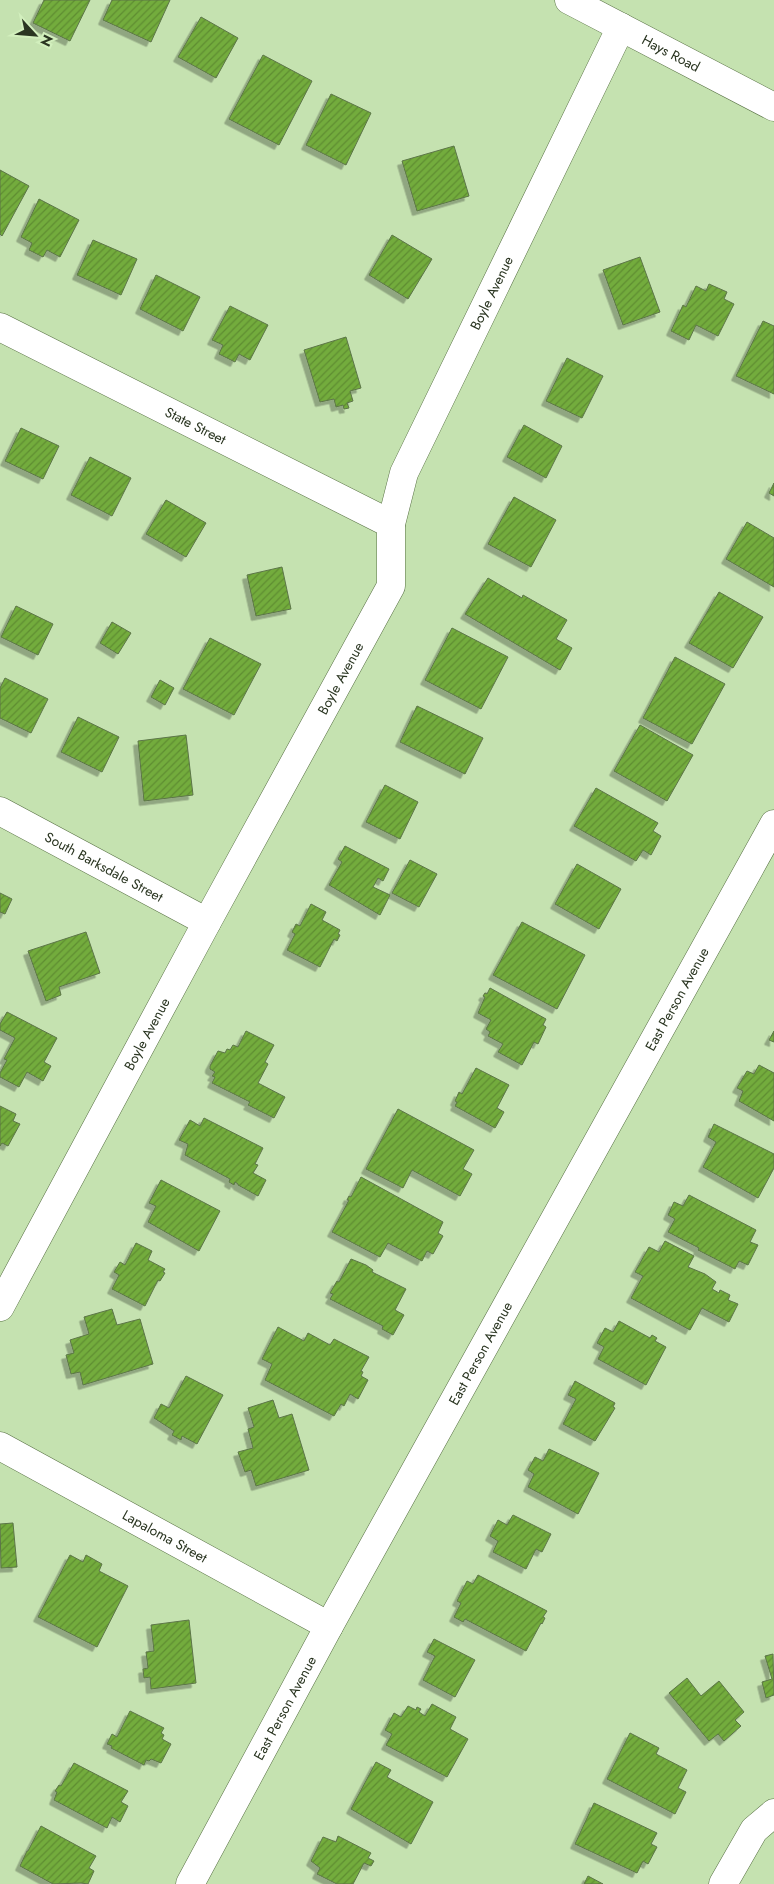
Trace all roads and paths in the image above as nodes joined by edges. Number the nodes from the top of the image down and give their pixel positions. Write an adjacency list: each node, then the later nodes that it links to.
1 (569, 0): 2 (street, Hays Road)
2 (621, 27): 3 (street, Hays Road); 5 (street, Boyle Avenue)
3 (774, 107)
4 (0, 327): 5 (street, State Street)
5 (391, 524): 8 (street, Boyle Avenue)
6 (0, 811): 8 (street, South Barksdale Street)
7 (774, 824): 11 (street, East Person Avenue)
8 (207, 922): 9 (street, Boyle Avenue)
9 (0, 1308)
10 (0, 1446): 11 (street, Lapaloma Street)
11 (329, 1626): 13 (street, East Person Avenue)
12 (774, 1813): 14 (street)
13 (190, 1884)
14 (723, 1884)

